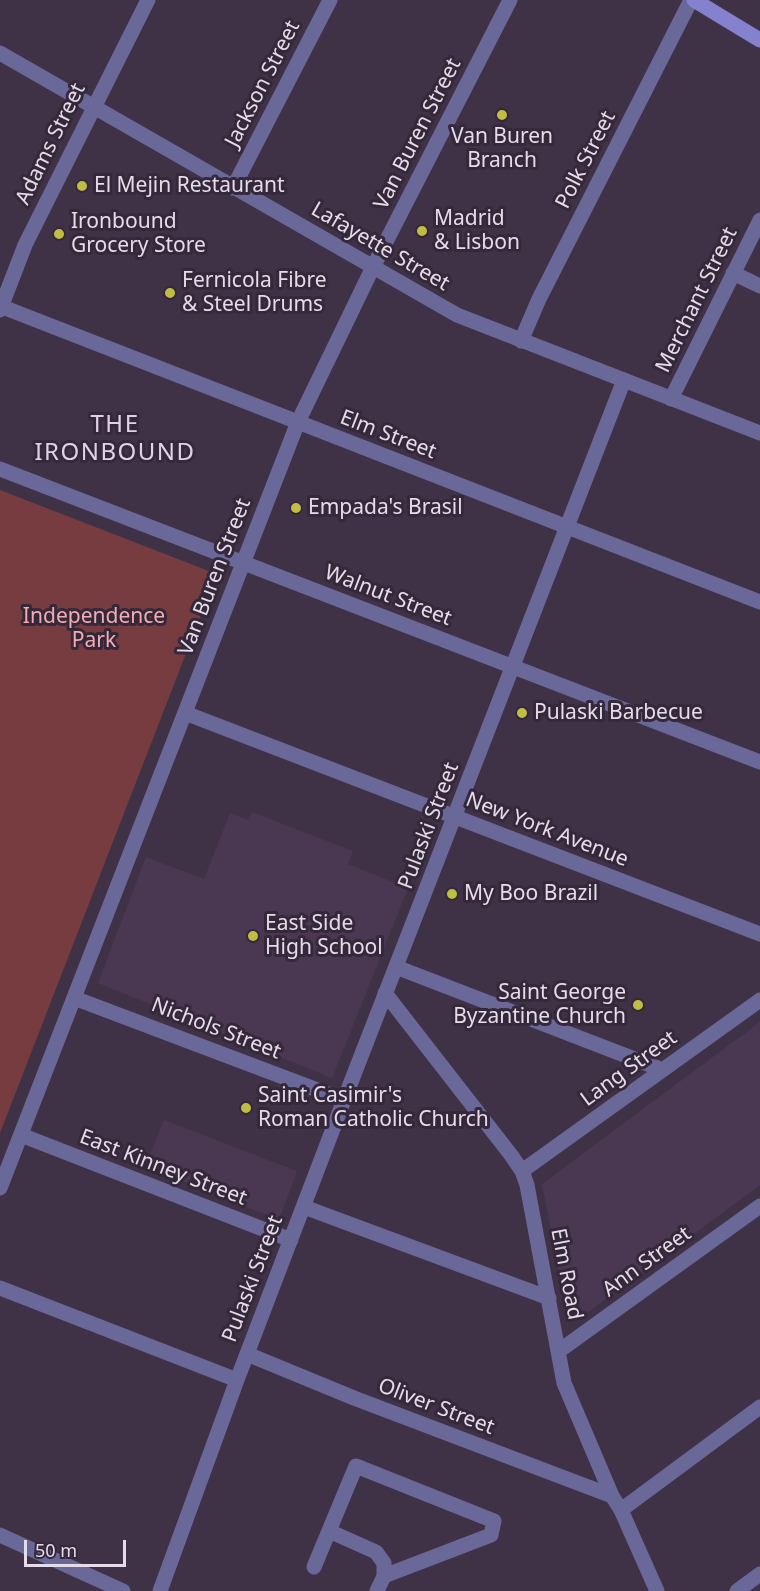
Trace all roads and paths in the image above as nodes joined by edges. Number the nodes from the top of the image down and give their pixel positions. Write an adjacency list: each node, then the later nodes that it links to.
1 (148, 0): 7 (street, Adams Street)
2 (330, 0): 8 (street, Jackson Street)
3 (510, 0): 10 (street, Van Buren Street)
4 (692, 0): 5 (main road); 14 (street, Polk Street)
5 (760, 40)
6 (0, 53): 7 (street, Lafayette Street)
7 (93, 107): 8 (street, Lafayette Street); 13 (street, Adams Street)
8 (233, 188): 10 (street, Lafayette Street)
9 (760, 220): 11 (street, Merchant Street)
10 (373, 267): 14 (street, Lafayette Street); 17 (street, Van Buren Street)
11 (733, 273): 12 (street); 16 (street, Merchant Street)
12 (760, 286)
13 (0, 308): 17 (street, Elm Street)
14 (521, 341): 15 (street, Lafayette Street)
15 (624, 380): 16 (street, Lafayette Street); 20 (street, Pulaski Street)
16 (671, 399): 18 (street, Lafayette Street)
17 (298, 422): 20 (street, Elm Street); 21 (street, Van Buren Street)
18 (760, 433)
19 (0, 469): 21 (street, Walnut Street)
20 (567, 527): 22 (street, Elm Street); 23 (street, Pulaski Street)
21 (242, 562): 23 (street, Walnut Street); 24 (street, Van Buren Street)
22 (760, 602)
23 (513, 667): 25 (street, Walnut Street); 26 (street, Pulaski Street)
24 (185, 713): 26 (street, New York Avenue); 30 (street, Van Buren Street)
25 (760, 762)
26 (455, 817): 27 (street, New York Avenue); 28 (street, Pulaski Street)
27 (760, 934)
28 (396, 967): 29 (street, Pulaski Street); 32 (street)
29 (385, 993): 33 (street, Pulaski Street); 35 (street, Elm Road)
30 (74, 998): 33 (street, Nichols Street); 34 (street, Van Buren Street)
31 (760, 1000): 32 (street, Lang Street)
32 (663, 1070): 35 (street, Lang Street)
33 (344, 1100): 38 (street, Pulaski Street)
34 (21, 1135): 36 (street, Van Buren Street); 39 (street, East Kinney Street)
35 (522, 1171): 41 (street, Elm Road)
36 (0, 1188)
37 (760, 1206): 42 (street, Ann Street)
38 (304, 1207): 39 (street, Pulaski Street); 41 (street)
39 (291, 1240): 43 (street, Pulaski Street)
40 (0, 1288): 44 (street)
41 (549, 1298): 42 (street, Elm Road)
42 (560, 1351): 46 (street, Elm Road)
43 (247, 1354): 44 (street, Pulaski Street); 46 (street, Oliver Street)
44 (237, 1380): 54 (street, Pulaski Street)
45 (760, 1407): 47 (street)
46 (612, 1496): 47 (street, Elm Road)
47 (621, 1510): 56 (street, Elm Road)
48 (330, 1531): 50 (street); 52 (street); 52 (street)
49 (0, 1534): 53 (street)
50 (314, 1567)
51 (760, 1574): 57 (street)
52 (384, 1576): 55 (street)
53 (123, 1591)
54 (160, 1591)
55 (377, 1591)
56 (656, 1591)
57 (736, 1591)

